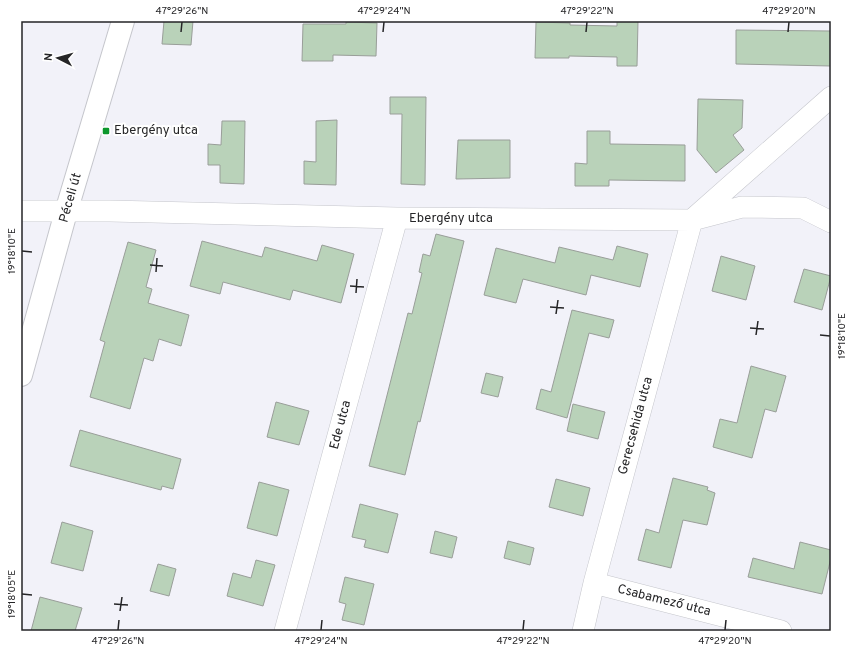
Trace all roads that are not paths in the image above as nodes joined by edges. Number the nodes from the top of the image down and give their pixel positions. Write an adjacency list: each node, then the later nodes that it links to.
1 (123, 21): 4 (main road, Péceli út)
2 (831, 97): 6 (street)
3 (21, 211): 4 (street, Ebergény utca)
4 (66, 212): 5 (street, Ebergény utca); 8 (main road, Péceli út)
5 (397, 218): 6 (street, Ebergény utca); 10 (street, Ede utca)
6 (692, 220): 7 (street, Ebergény utca); 9 (street, Gerecsehida utca)
7 (831, 222)
8 (21, 375)
9 (594, 583): 11 (street, Gerecsehida utca); 12 (street, Csabamező utca)
10 (285, 631)
11 (583, 631)
12 (780, 631)

